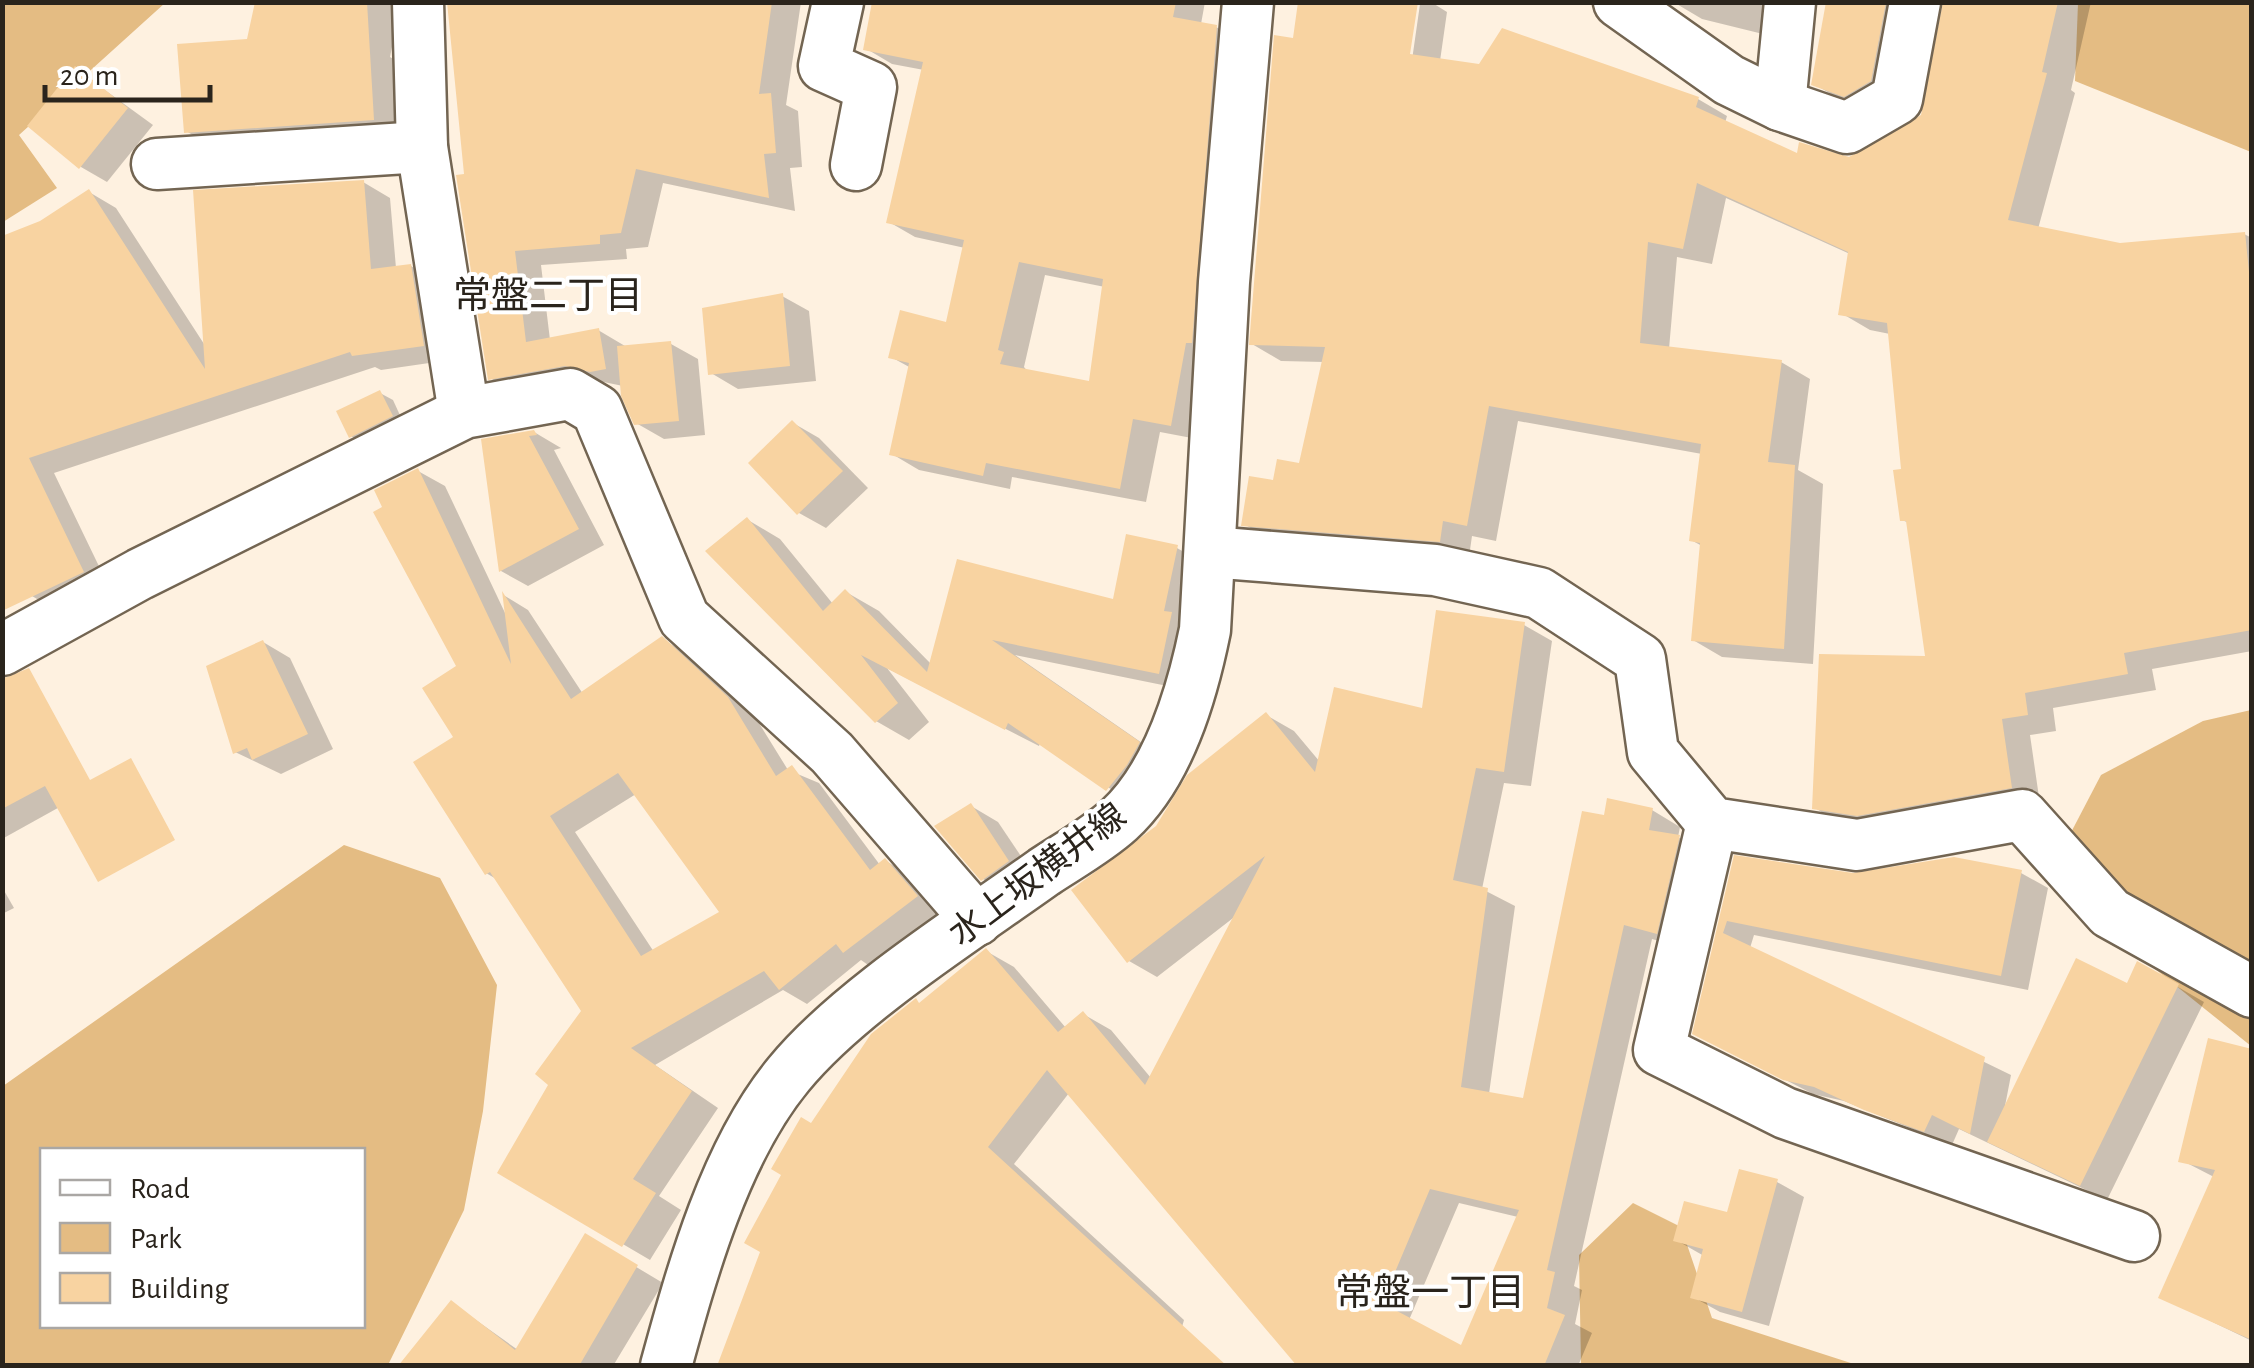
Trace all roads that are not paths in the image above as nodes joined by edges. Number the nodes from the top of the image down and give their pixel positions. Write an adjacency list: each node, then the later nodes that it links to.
1 (418, 2): 8 (street)
2 (838, 2): 10 (street)
3 (1248, 2): 12 (street, 水上坂横井線)
4 (1619, 2): 7 (street)
5 (1790, 2): 7 (street)
6 (1914, 2): 7 (street)
7 (1780, 105)
8 (422, 148): 9 (street); 11 (street)
9 (157, 164)
10 (856, 165)
11 (464, 413): 13 (street); 15 (street)
12 (1210, 552): 14 (street); 15 (street, 水上坂横井線)
13 (2, 650)
14 (1712, 823): 16 (street); 17 (street)
15 (977, 920): 18 (street, 水上坂横井線)
16 (2252, 992)
17 (2134, 1236)
18 (666, 1366)

